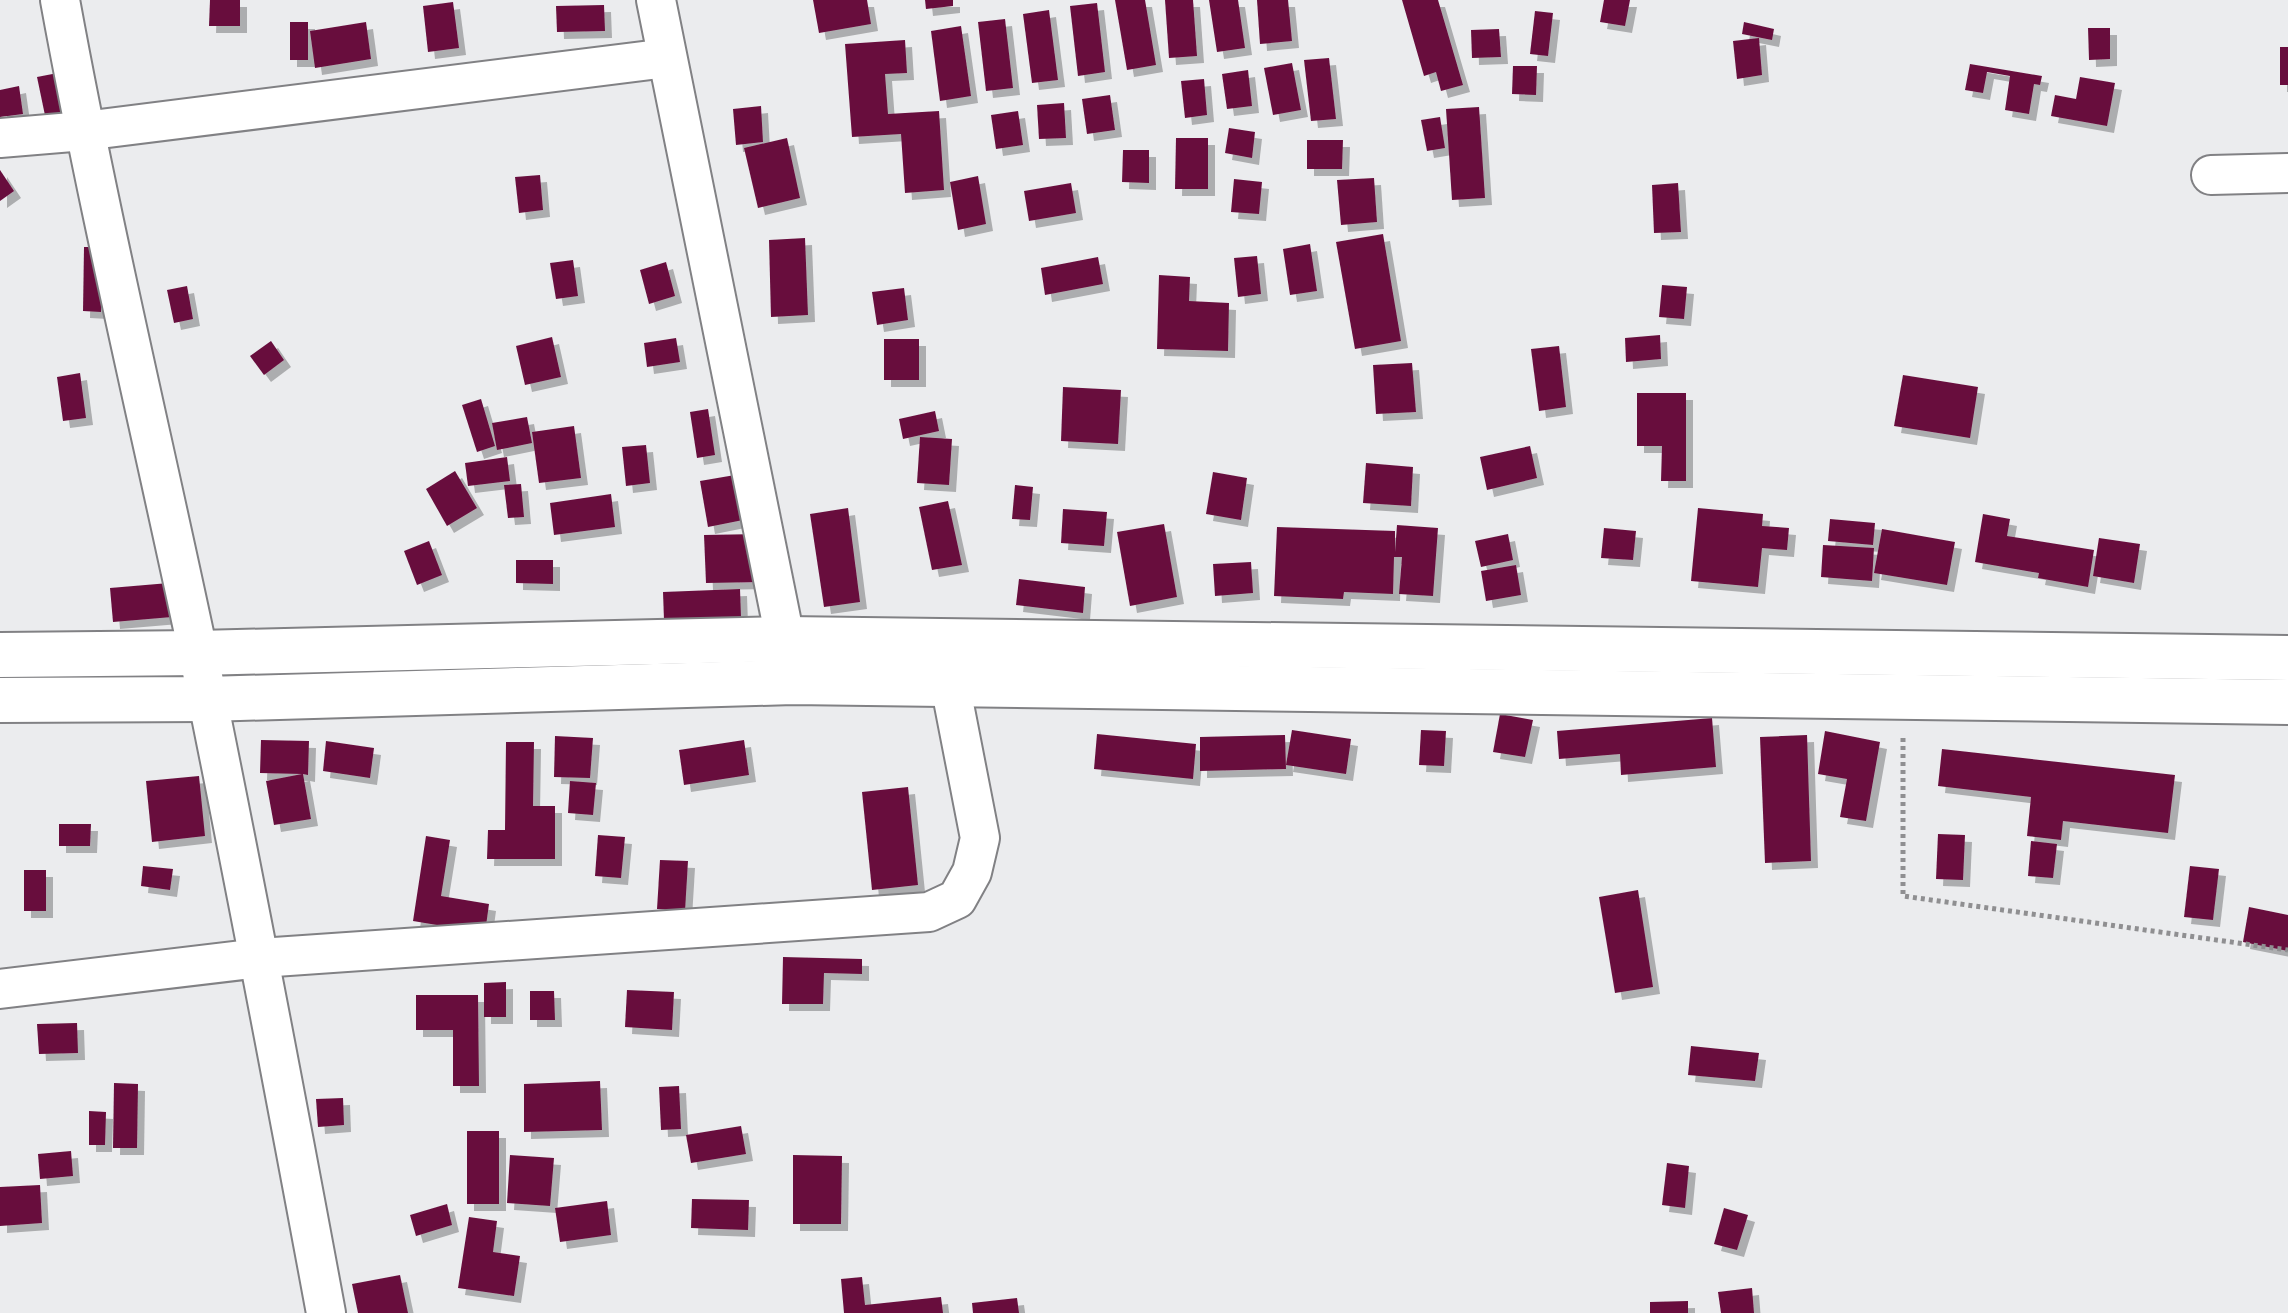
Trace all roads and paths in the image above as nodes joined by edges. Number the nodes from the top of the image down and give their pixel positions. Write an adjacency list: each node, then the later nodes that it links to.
1 (60, 0): 4 (street)
2 (656, 0): 3 (street)
3 (667, 58): 4 (street); 8 (street)
4 (84, 131): 5 (street); 9 (street)
5 (0, 138)
6 (2288, 173): 7 (street)
7 (2211, 175)
8 (786, 639): 9 (main road); 12 (main road); 13 (street)
9 (198, 653): 10 (main road); 15 (street)
10 (0, 655)
11 (2288, 658): 12 (main road)
12 (948, 663): 13 (main road); 14 (main road); 19 (street)
13 (793, 682): 15 (main road)
14 (1903, 697): 17 (main road); 18 (path)
15 (207, 699): 16 (main road); 19 (street)
16 (0, 700)
17 (2288, 702)
18 (2288, 950)
19 (260, 958): 20 (street); 21 (street)
20 (0, 989)
21 (326, 1313)

